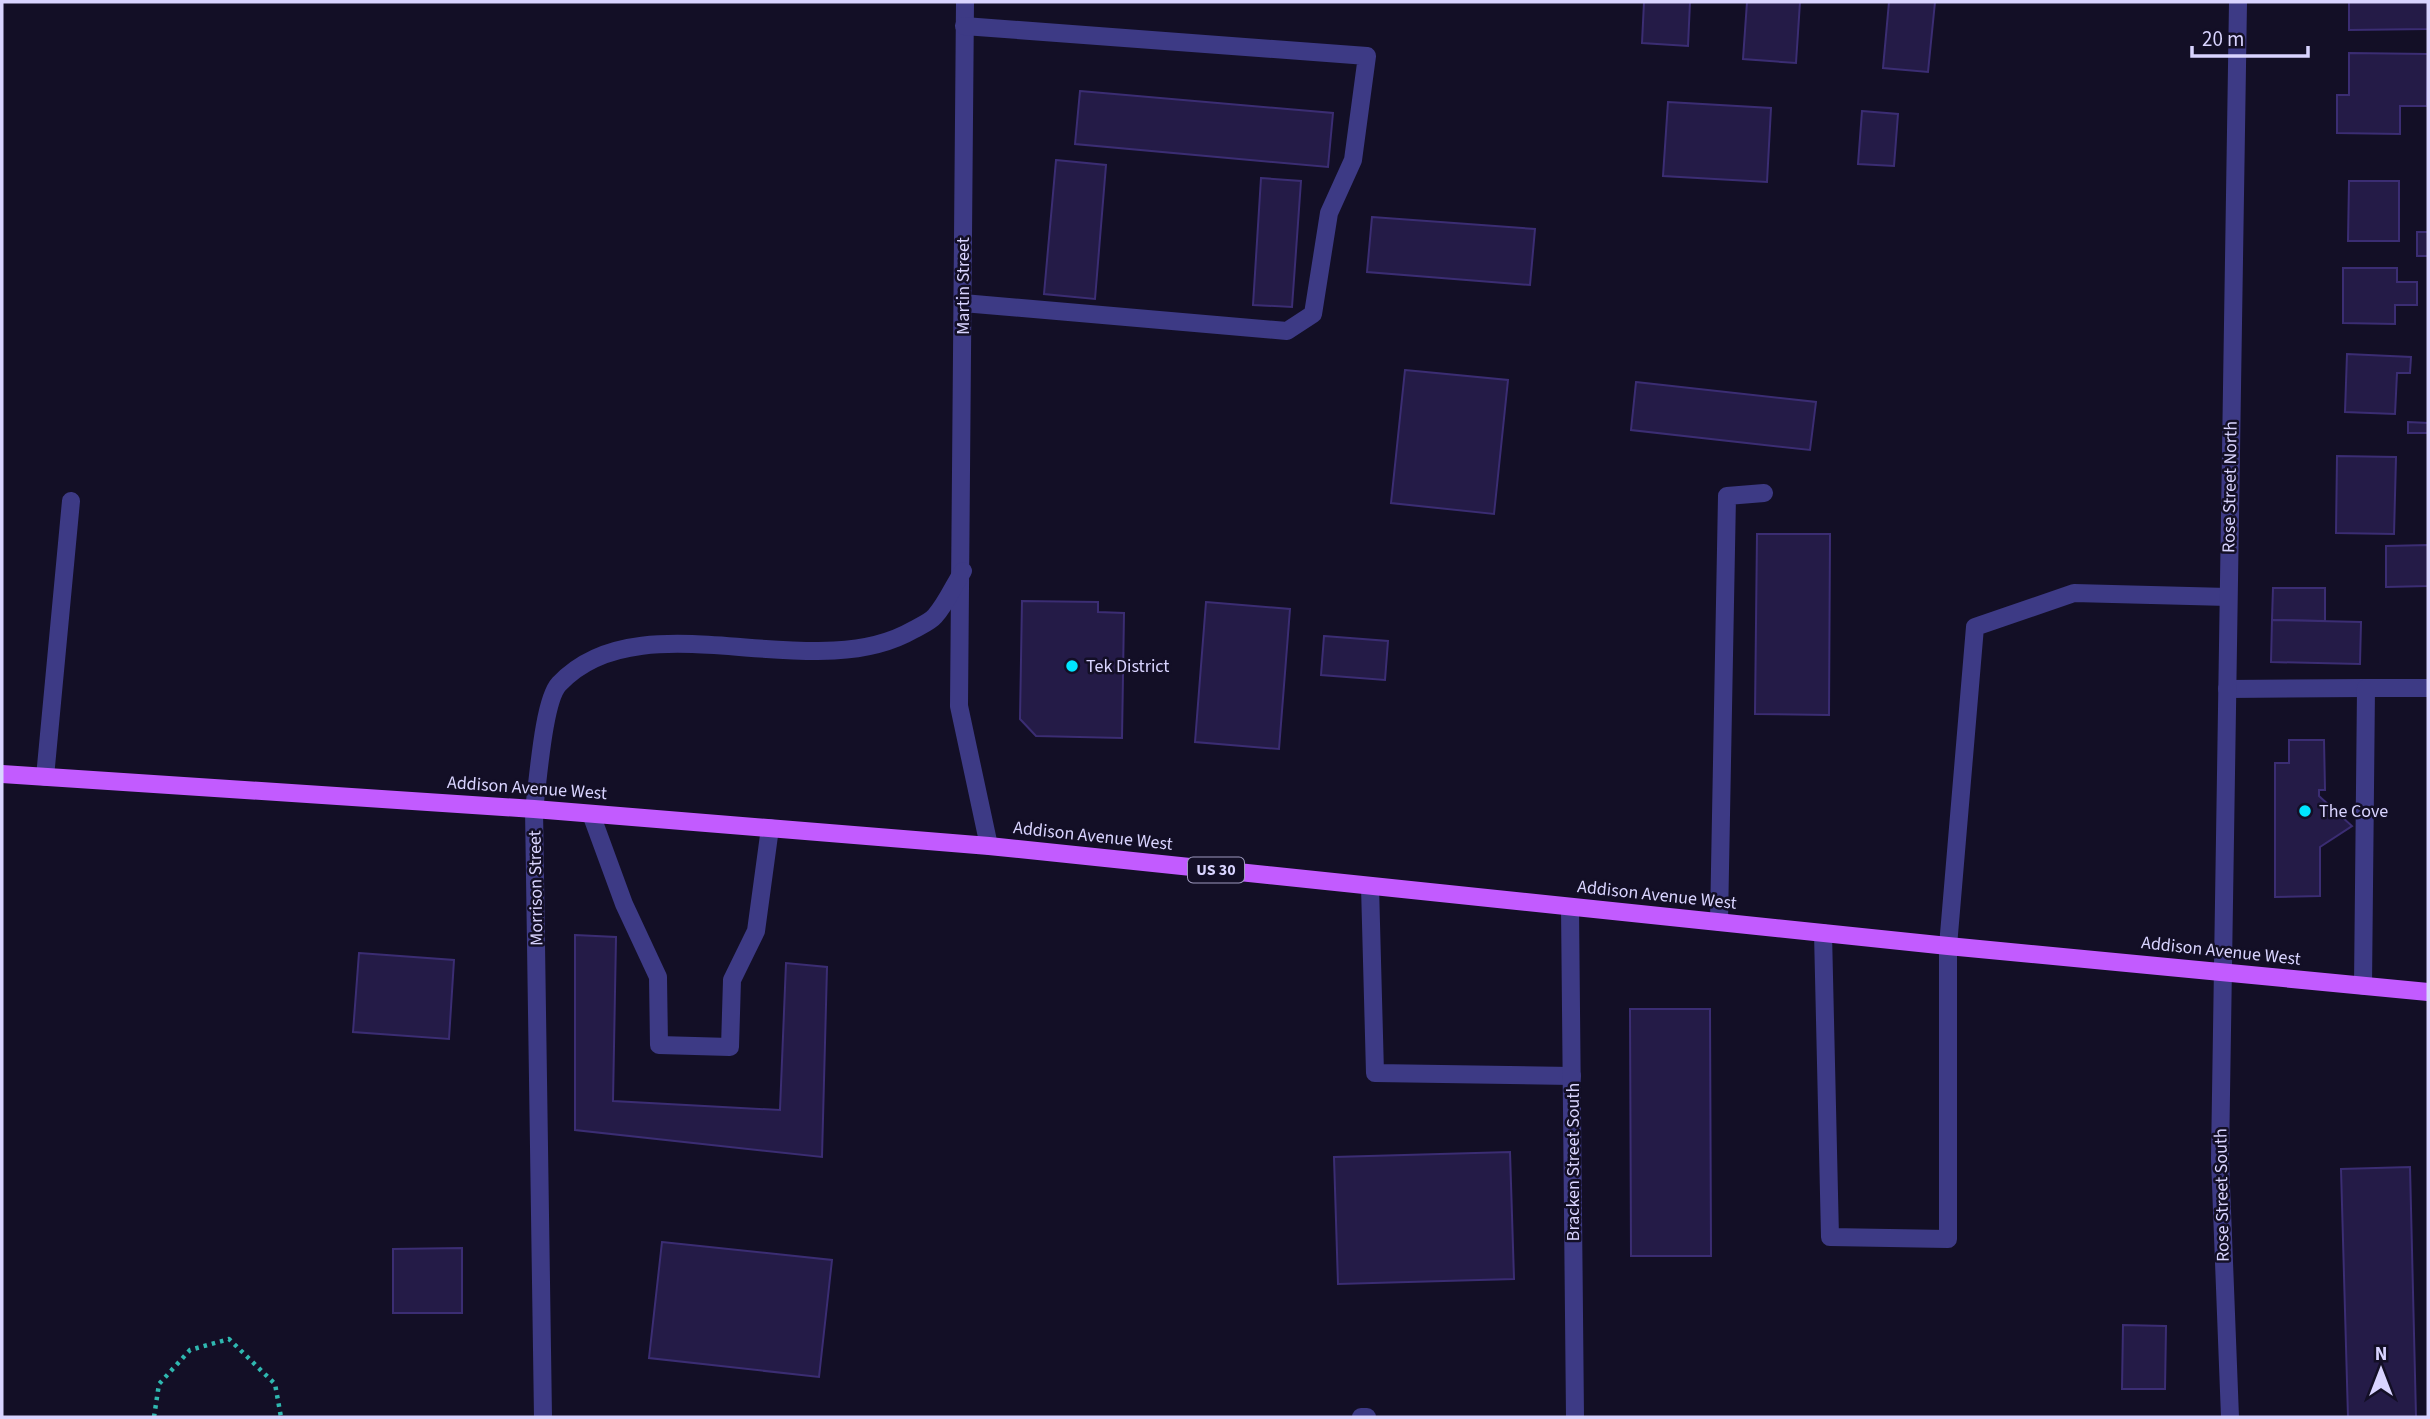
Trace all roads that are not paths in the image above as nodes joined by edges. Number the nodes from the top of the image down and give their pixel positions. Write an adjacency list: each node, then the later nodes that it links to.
1 (965, 2): 3 (street, Martin Street)
2 (2238, 2): 8 (street, Rose Street North)
3 (964, 26): 4 (street, Martin Street); 4 (street)
4 (963, 303): 7 (street, Martin Street)
5 (1764, 493): 20 (street)
6 (71, 501): 13 (street)
7 (963, 571): 14 (street, Morrison Street); 17 (street, Martin Street)
8 (2228, 597): 11 (street, Rose Street North); 22 (street)
9 (2367, 688): 10 (street); 11 (street); 24 (street)
10 (2428, 688)
11 (2227, 689): 23 (street, Rose Street North)
12 (2, 774): 13 (main road, Addison Avenue West / US 30)
13 (45, 777): 14 (main road, Addison Avenue West / US 30)
14 (534, 809): 15 (main road, Addison Avenue West / US 30); 27 (street, Morrison Street)
15 (591, 814): 16 (main road, Addison Avenue West / US 30); 16 (street)
16 (770, 828): 17 (main road, Addison Avenue West / US 30)
17 (989, 846): 18 (main road, Addison Avenue West / US 30)
18 (1370, 886): 19 (main road, Addison Avenue West / US 30); 26 (street)
19 (1570, 907): 20 (main road, Addison Avenue West / US 30); 26 (street, Bracken Street South)
20 (1718, 922): 21 (main road, Addison Avenue West / US 30)
21 (1823, 933): 22 (main road, Addison Avenue West / US 30); 22 (street)
22 (1948, 946): 23 (main road, Addison Avenue West / US 30)
23 (2222, 972): 24 (main road, Addison Avenue West / US 30); 31 (street, Rose Street South)
24 (2363, 986): 25 (main road, Addison Avenue West / US 30)
25 (2428, 992)
26 (1572, 1076): 30 (street, Bracken Street South)
27 (543, 1417)
28 (1361, 1417): 29 (street)
29 (1367, 1417)
30 (1575, 1417)
31 (2230, 1417)

